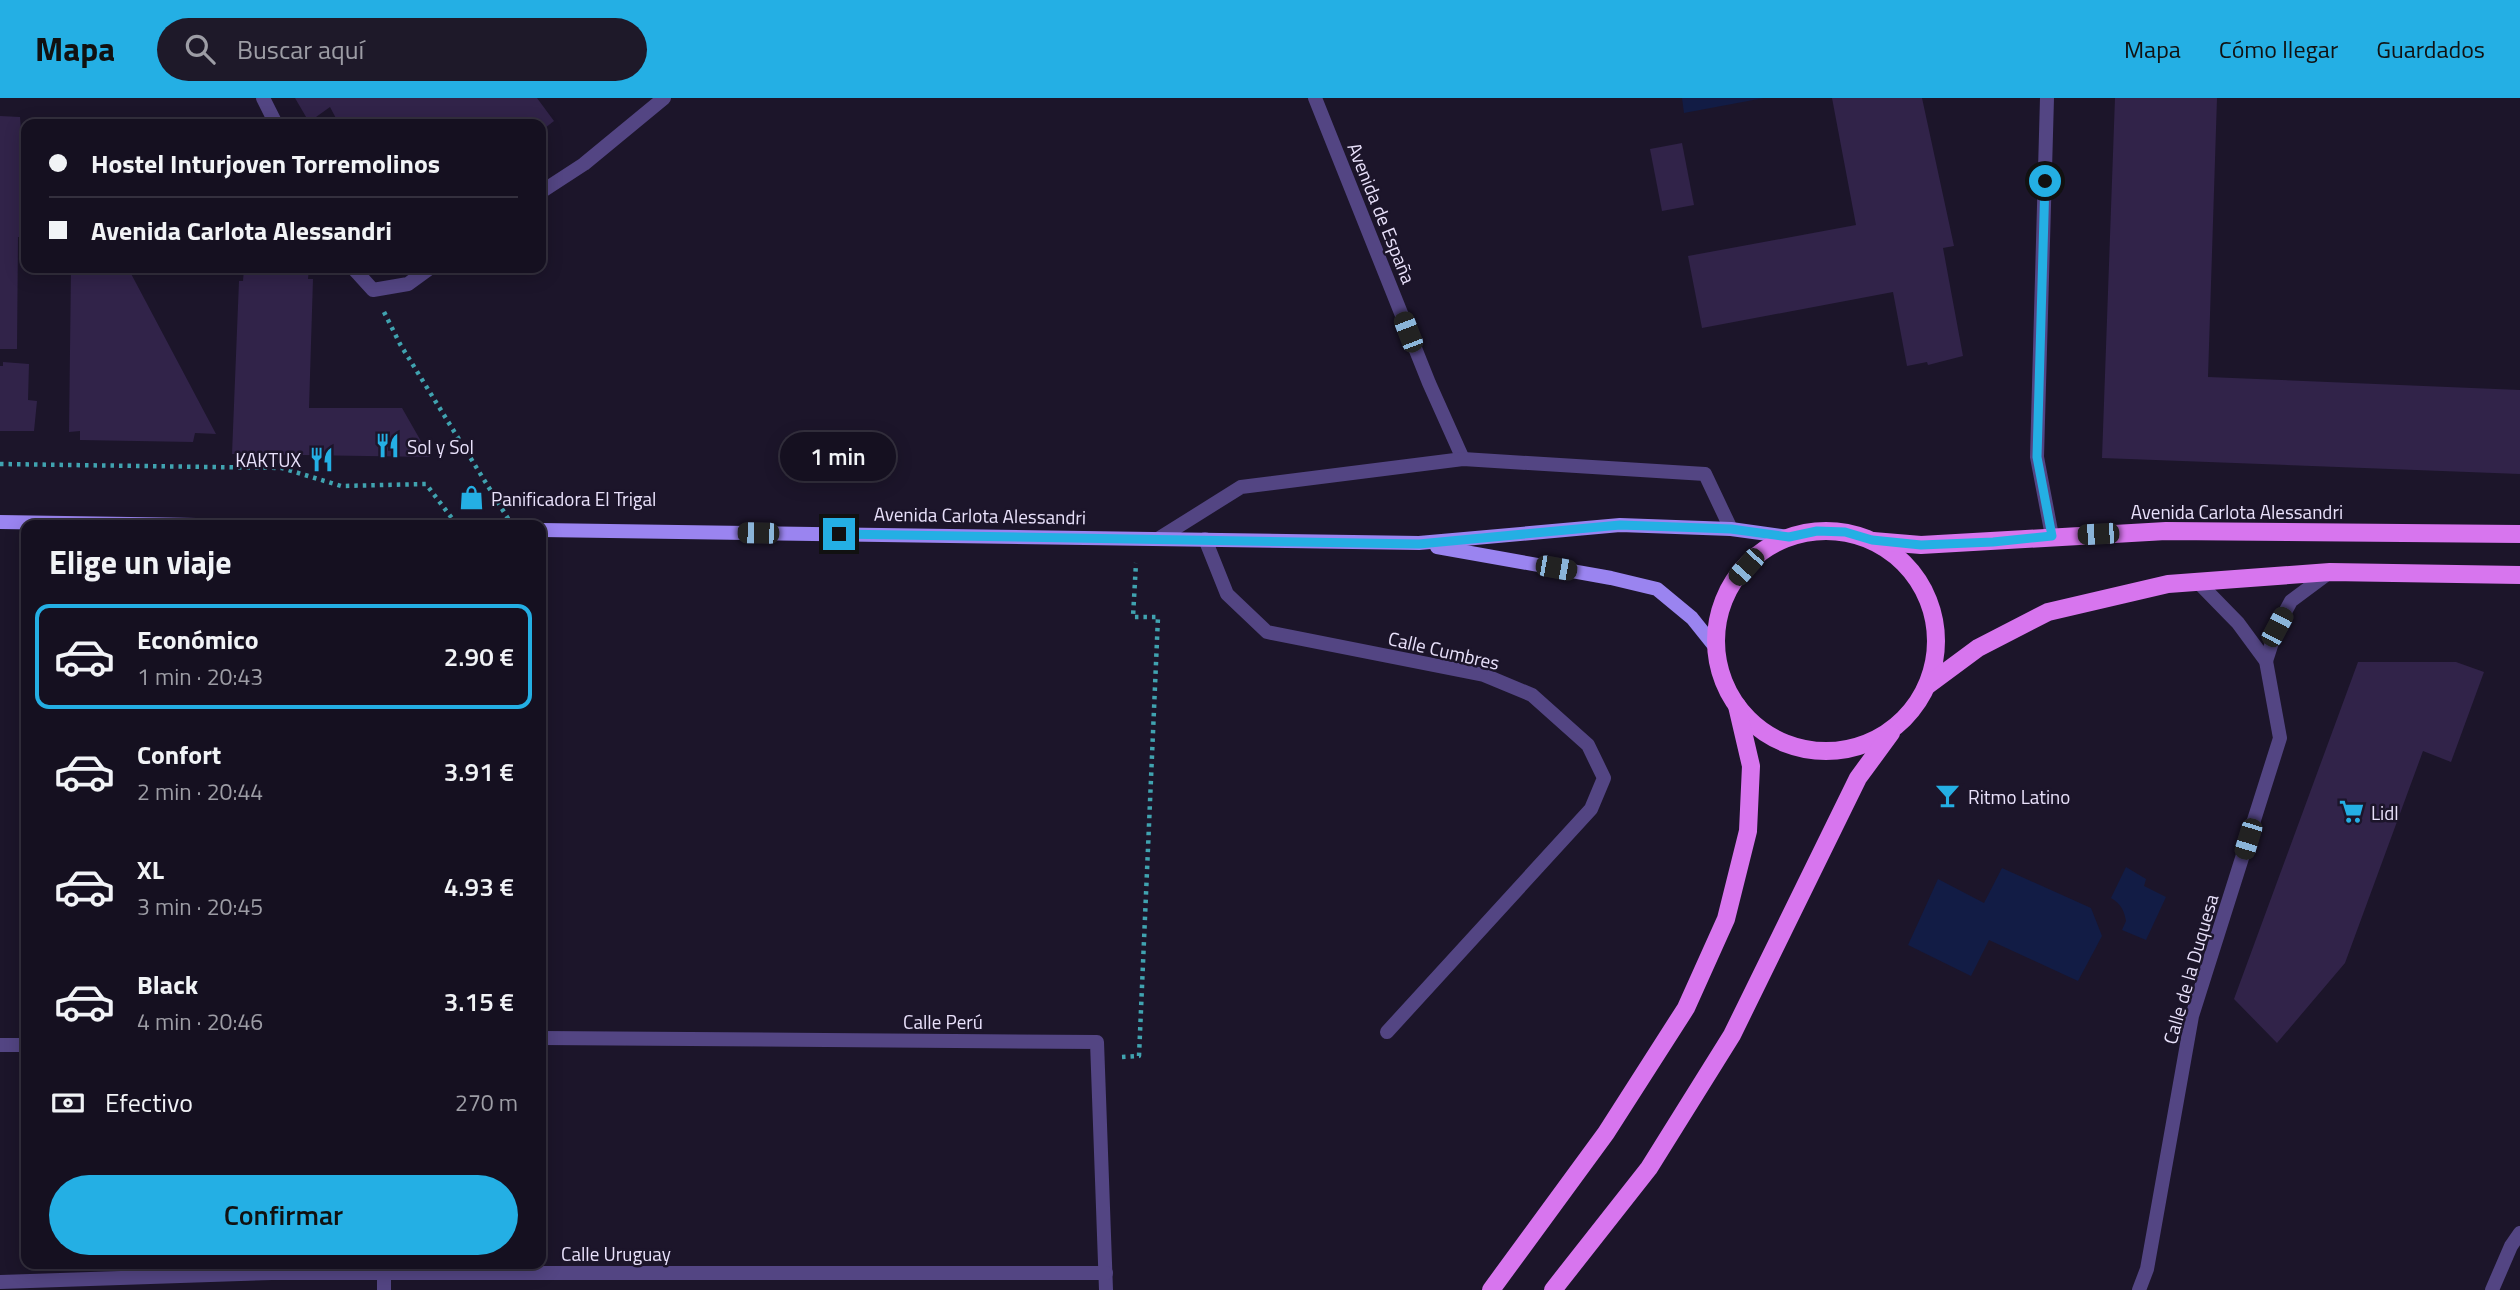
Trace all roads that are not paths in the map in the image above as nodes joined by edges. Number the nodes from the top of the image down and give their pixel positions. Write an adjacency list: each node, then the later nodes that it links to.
1 (262, 98): 5 (street)
2 (664, 98): 6 (street)
3 (1315, 98): 9 (street, Avenida de España)
4 (2048, 98): 15 (street)
5 (273, 119)
6 (546, 189)
7 (358, 273): 8 (street)
8 (423, 273)
9 (1463, 459): 12 (street); 17 (street)
10 (0, 522): 11 (main road)
11 (21, 522)
12 (1731, 529): 16 (main road, Avenida Carlota Alessandri); 20 (main road, Avenida Carlota Alessandri)
13 (546, 530): 17 (main road, Avenida Carlota Alessandri)
14 (2520, 534): 15 (main road, Avenida Carlota Alessandri)
15 (2052, 536): 19 (main road, Avenida Carlota Alessandri)
16 (1789, 537): 19 (main road); 24 (main road)
17 (1158, 539): 18 (main road, Avenida Carlota Alessandri)
18 (1205, 539): 20 (main road, Avenida Carlota Alessandri); 29 (street, Calle Cumbres)
19 (1872, 540): 26 (main road)
20 (1419, 544): 24 (main road, Avenida Carlota Alessandri)
21 (2330, 572): 22 (main road); 23 (main road); 25 (street)
22 (2520, 575)
23 (2197, 581): 25 (street); 26 (main road)
24 (1716, 648): 27 (main road)
25 (2266, 662): 45 (street, Calle de la Duquesa)
26 (1928, 685): 28 (main road)
27 (1737, 706): 28 (main road); 43 (main road)
28 (1893, 729): 44 (main road)
29 (1387, 1031)
30 (546, 1038): 39 (street, Calle Perú)
31 (0, 1045): 32 (street)
32 (21, 1045)
33 (2520, 1233): 46 (street)
34 (546, 1268): 39 (street, Calle Uruguay)
35 (253, 1269): 40 (street, Calle Uruguay)
36 (294, 1269): 38 (street, Calle Uruguay)
37 (474, 1269): 38 (street, Calle Uruguay)
38 (384, 1273): 41 (street)
39 (1107, 1273): 42 (street)
40 (0, 1282)
41 (384, 1290)
42 (1107, 1290)
43 (1492, 1290)
44 (1553, 1290)
45 (2139, 1290)
46 (2492, 1290)

